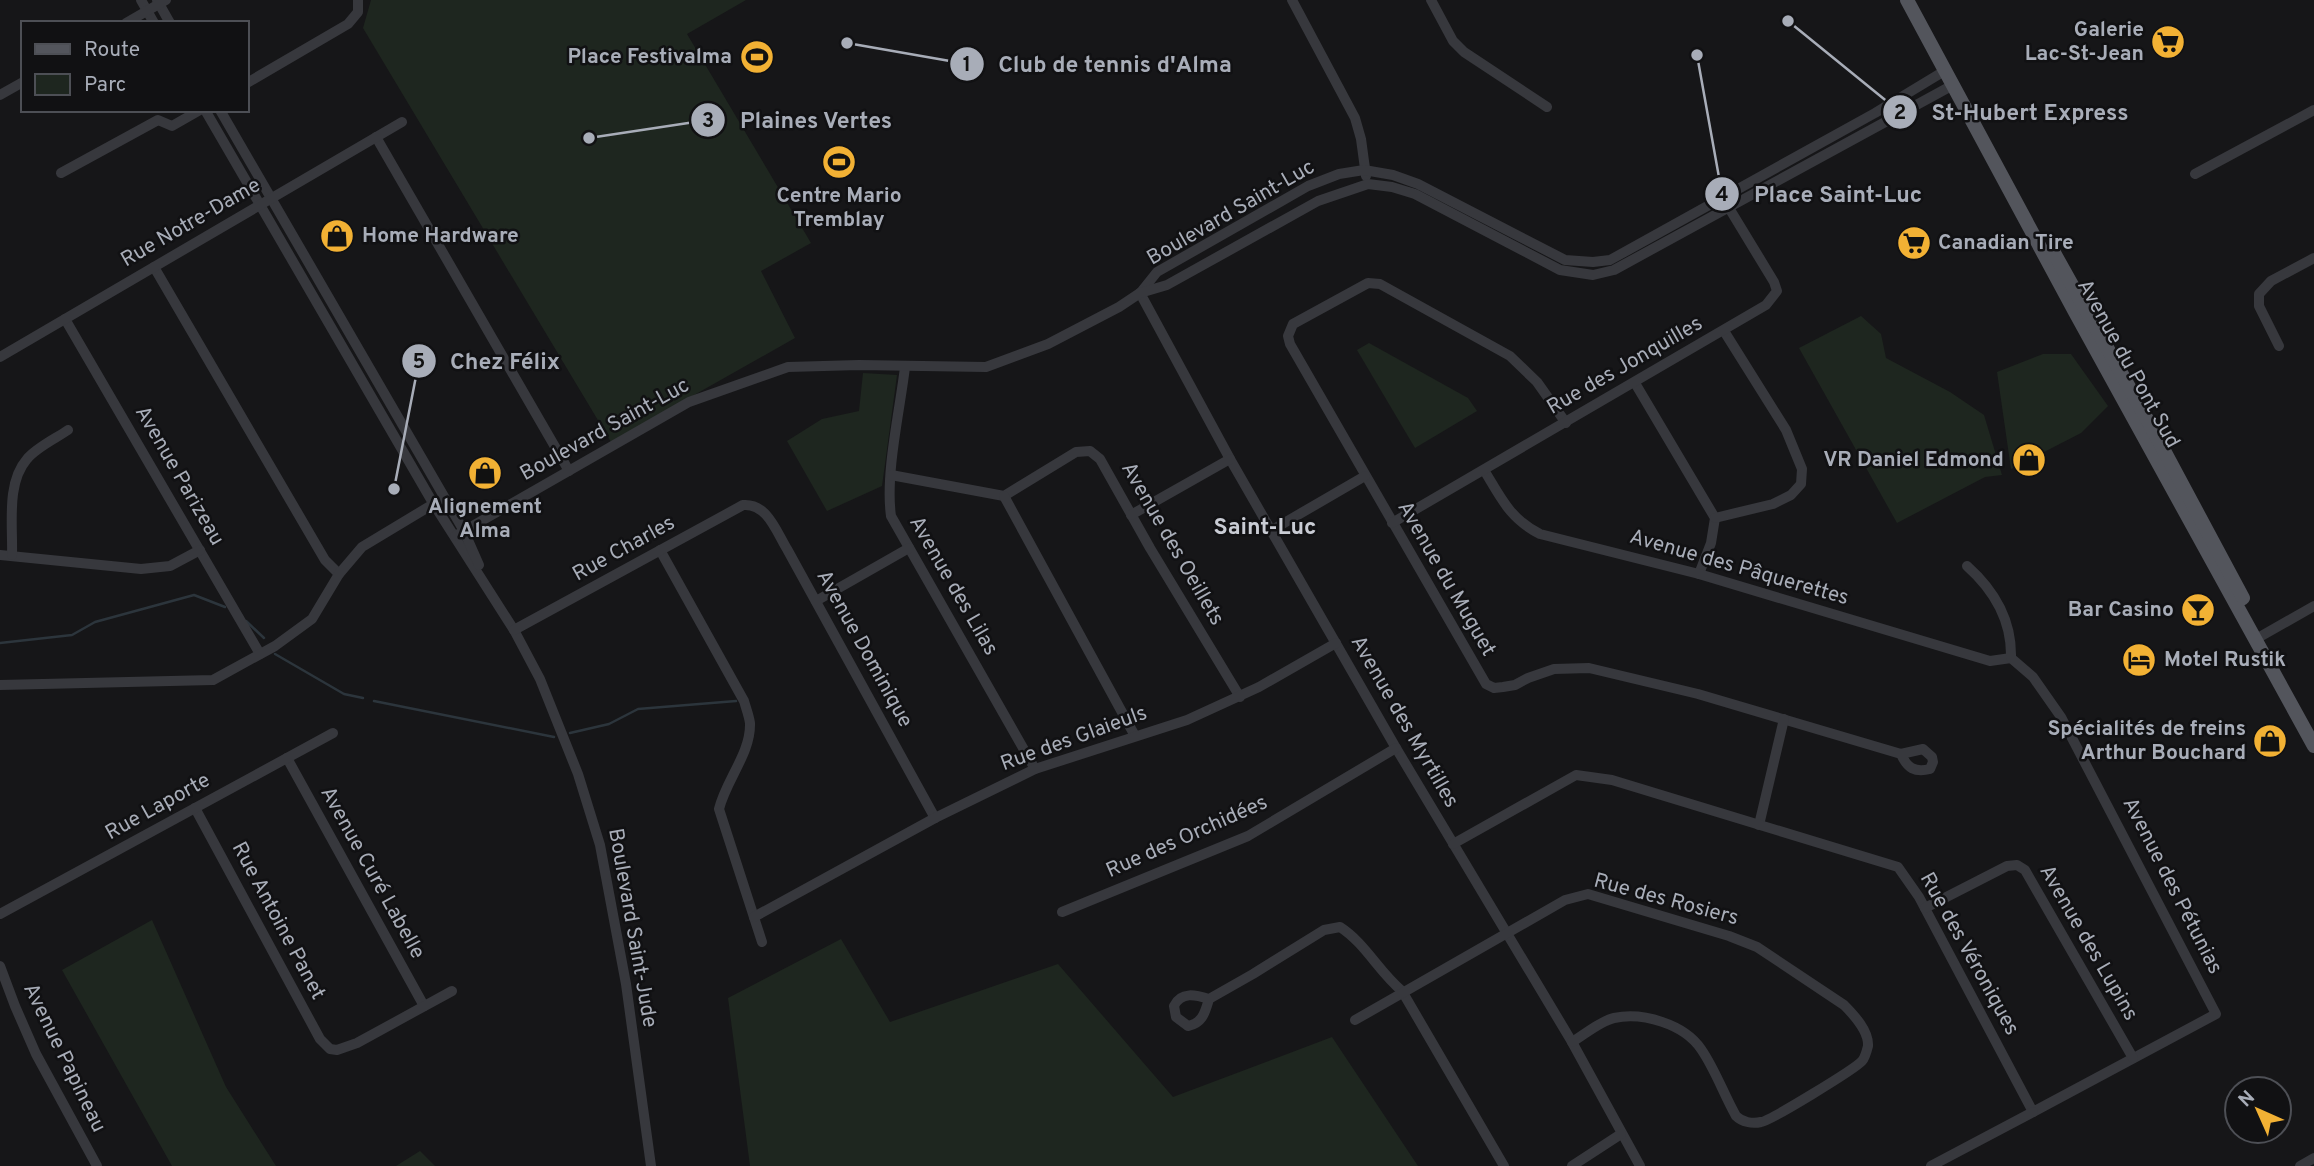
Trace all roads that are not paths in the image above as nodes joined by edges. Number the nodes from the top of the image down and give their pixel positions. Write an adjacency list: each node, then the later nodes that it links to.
1 (141, 0): 8 (street)
2 (358, 0): 13 (street)
3 (1292, 0): 24 (street)
4 (1431, 0): 17 (street)
5 (1908, 0): 12 (main road, Avenue du Pont Sud)
6 (1917, 0): 66 (main road, Avenue du Pont Sud)
7 (161, 1): 8 (street); 11 (street)
8 (147, 11): 9 (street); 10 (street)
9 (130, 21)
10 (153, 21)
11 (169, 21)
12 (1946, 70): 15 (main road, Avenue du Pont Sud); 29 (street, Boulevard Saint-Luc)
13 (248, 82)
14 (21, 83): 16 (street)
15 (1953, 85): 29 (street, Boulevard Saint-Luc); 66 (main road, Avenue du Pont Sud)
16 (0, 96)
17 (1547, 107)
18 (2314, 110): 26 (street)
19 (199, 112): 25 (street)
20 (204, 112): 28 (street, Boulevard Saint-Jude)
21 (221, 112): 28 (street, Boulevard Saint-Jude)
22 (402, 122): 23 (street, Rue Notre-Dame)
23 (376, 137): 28 (street, Rue Notre-Dame); 43 (street)
24 (1364, 170): 27 (street); 29 (street, Boulevard Saint-Luc); 32 (street, Boulevard Saint-Luc)
25 (61, 173)
26 (2195, 174)
27 (1368, 184): 29 (street, Boulevard Saint-Luc); 32 (street, Boulevard Saint-Luc)
28 (266, 202): 31 (street, Rue Notre-Dame); 47 (street, Boulevard Saint-Jude); 48 (street, Boulevard Saint-Jude)
29 (1726, 202): 34 (street, Rue des Jonquilles)
30 (2314, 258): 35 (street)
31 (153, 267): 33 (street, Rue Notre-Dame); 61 (street)
32 (1140, 293): 37 (street, Boulevard Saint-Luc); 41 (street, Avenue des Myrtilles)
33 (65, 319): 36 (street, Rue Notre-Dame); 56 (street, Avenue Parizeau)
34 (1724, 331): 38 (street, Rue des Jonquilles); 51 (street)
35 (2279, 346)
36 (0, 357)
37 (905, 367): 43 (street, Boulevard Saint-Luc); 44 (street, Avenue des Lilas)
38 (1635, 383): 39 (street, Rue des Jonquilles); 51 (street)
39 (1566, 423): 42 (street, Rue des Jonquilles); 45 (street, Avenue du Muguet)
40 (68, 430): 59 (street)
41 (1230, 459): 50 (street); 53 (street, Avenue des Myrtilles)
42 (1484, 470): 52 (street, Rue des Jonquilles); 62 (street, Avenue des Pâquerettes)
43 (569, 471): 54 (street, Boulevard Saint-Luc)
44 (891, 475): 46 (street); 55 (street, Avenue des Lilas)
45 (1365, 476): 52 (street, Avenue du Muguet); 53 (street)
46 (1003, 495): 50 (street, Avenue des Oeillets); 75 (street)
47 (444, 497): 48 (street); 54 (street, Boulevard Saint-Jude)
48 (433, 503): 54 (street, Boulevard Saint-Jude); 61 (street)
49 (753, 504): 57 (street, Rue Charles); 63 (street, Avenue Dominique)
50 (1131, 514): 71 (street, Avenue des Oeillets)
51 (1715, 518): 62 (street)
52 (1392, 523): 72 (street, Avenue du Muguet)
53 (1272, 530): 67 (street, Avenue des Myrtilles)
54 (459, 533): 65 (street, Boulevard Saint-Jude)
55 (909, 548): 63 (street); 80 (street, Avenue des Lilas)
56 (200, 550): 59 (street); 68 (street, Avenue Parizeau)
57 (660, 550): 65 (street, Rue Charles); 88 (street)
58 (0, 555): 59 (street)
59 (12, 555)
60 (1967, 566): 69 (street)
61 (339, 574): 68 (street)
62 (1699, 574): 69 (street, Avenue des Pâquerettes)
63 (816, 601): 82 (street, Avenue Dominique)
64 (2314, 606): 66 (street)
65 (514, 631): 103 (street, Boulevard Saint-Jude)
66 (2259, 637): 73 (main road, Avenue du Pont Sud); 76 (main road, Avenue du Pont Sud)
67 (1336, 643): 71 (street, Rue des Glaieuls); 77 (street, Avenue des Myrtilles)
68 (260, 654): 70 (street)
69 (2011, 658): 98 (street, Avenue des Pétunias)
70 (0, 685)
71 (1240, 697): 75 (street, Rue des Glaieuls)
72 (1784, 719): 78 (street, Avenue du Muguet); 83 (street)
73 (2314, 729)
74 (333, 733): 79 (street, Rue Laporte)
75 (1135, 736): 80 (street, Rue des Glaieuls)
76 (2314, 746)
77 (1396, 748): 84 (street, Avenue des Myrtilles); 86 (street, Rue des Orchidées)
78 (1901, 754)
79 (286, 758): 81 (street, Rue Laporte); 95 (street, Avenue Curé Labelle)
80 (1035, 769): 82 (street, Rue des Glaieuls)
81 (195, 808): 87 (street, Rue Laporte); 95 (street, Rue Antoine Panet)
82 (935, 818): 88 (street, Rue des Glaieuls)
83 (1759, 825): 84 (street, Rue des Véroniques); 85 (street, Rue des Véroniques)
84 (1453, 844): 89 (street, Avenue des Myrtilles)
85 (1925, 908): 98 (street, Avenue des Lupins); 99 (street, Rue des Véroniques)
86 (1062, 912)
87 (0, 914)
88 (754, 917): 90 (street)
89 (1505, 933): 93 (street, Rue des Rosiers); 97 (street, Avenue des Myrtilles); 97 (street, Rue des Rosiers)
90 (762, 942)
91 (0, 966): 102 (street, Avenue Papineau)
92 (452, 990): 95 (street)
93 (1402, 992): 94 (street); 96 (street, Rue des Rosiers); 104 (street)
94 (1209, 999)
95 (424, 1006)
96 (1356, 1020)
97 (1572, 1042): 100 (street, Avenue des Myrtilles)
98 (2133, 1058): 99 (street)
99 (2033, 1112): 107 (street)
100 (1621, 1134): 105 (street); 106 (street, Avenue des Myrtilles)
101 (2314, 1158): 108 (street)
102 (97, 1166)
103 (651, 1166)
104 (1504, 1166)
105 (1572, 1166)
106 (1640, 1166)
107 (1931, 1166)
108 (2300, 1166)

